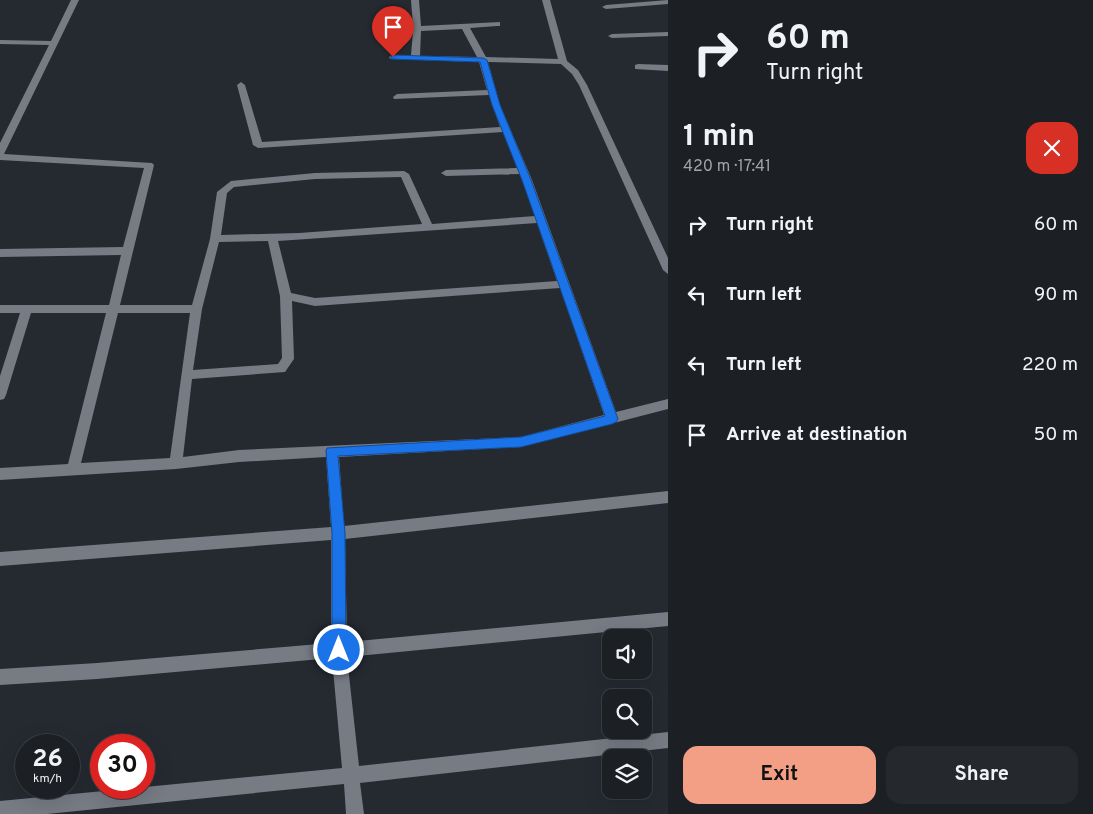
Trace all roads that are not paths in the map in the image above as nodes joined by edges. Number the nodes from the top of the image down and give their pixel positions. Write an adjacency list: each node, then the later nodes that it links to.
1 (75, 0): 13 (street)
2 (415, 0): 8 (street)
3 (546, 0): 17 (street)
4 (668, 2): 5 (street)
5 (606, 7)
6 (497, 24): 7 (street)
7 (465, 26): 8 (street); 16 (street)
8 (417, 29): 9 (street); 15 (street)
9 (387, 33)
10 (668, 34): 11 (street)
11 (612, 36)
12 (0, 42): 13 (street)
13 (54, 43): 24 (street)
14 (393, 57): 15 (street)
15 (415, 58): 16 (street)
16 (483, 60): 17 (street); 21 (street)
17 (563, 62): 34 (street)
18 (638, 67): 19 (street)
19 (668, 68)
20 (241, 85): 23 (street)
21 (492, 92): 22 (street); 23 (street)
22 (397, 98)
23 (506, 129): 26 (street)
24 (0, 153)
25 (0, 158): 32 (street)
26 (523, 170): 27 (street); 28 (street)
27 (446, 173)
28 (541, 219): 29 (street); 35 (street)
29 (428, 227): 30 (street); 31 (street)
30 (272, 237): 31 (street); 36 (street)
31 (215, 239): 39 (street)
32 (127, 251): 33 (street); 40 (street)
33 (0, 253)
34 (668, 270)
35 (564, 284): 36 (street); 44 (street)
36 (286, 296): 41 (street)
37 (0, 309): 38 (street)
38 (27, 309): 40 (street); 42 (street)
39 (196, 309): 40 (street); 41 (street)
40 (113, 310): 47 (street)
41 (186, 375): 46 (street)
42 (0, 396)
43 (668, 404): 44 (street)
44 (612, 419): 45 (street)
45 (332, 451): 46 (street); 50 (street)
46 (176, 464): 47 (street)
47 (73, 470): 48 (street)
48 (0, 474)
49 (668, 497): 50 (street)
50 (338, 533): 51 (street); 53 (street)
51 (0, 559)
52 (668, 619): 53 (street)
53 (339, 650): 54 (street); 56 (street)
54 (0, 678)
55 (668, 740): 56 (street)
56 (352, 776): 57 (street); 58 (street)
57 (0, 810)
58 (355, 814)

